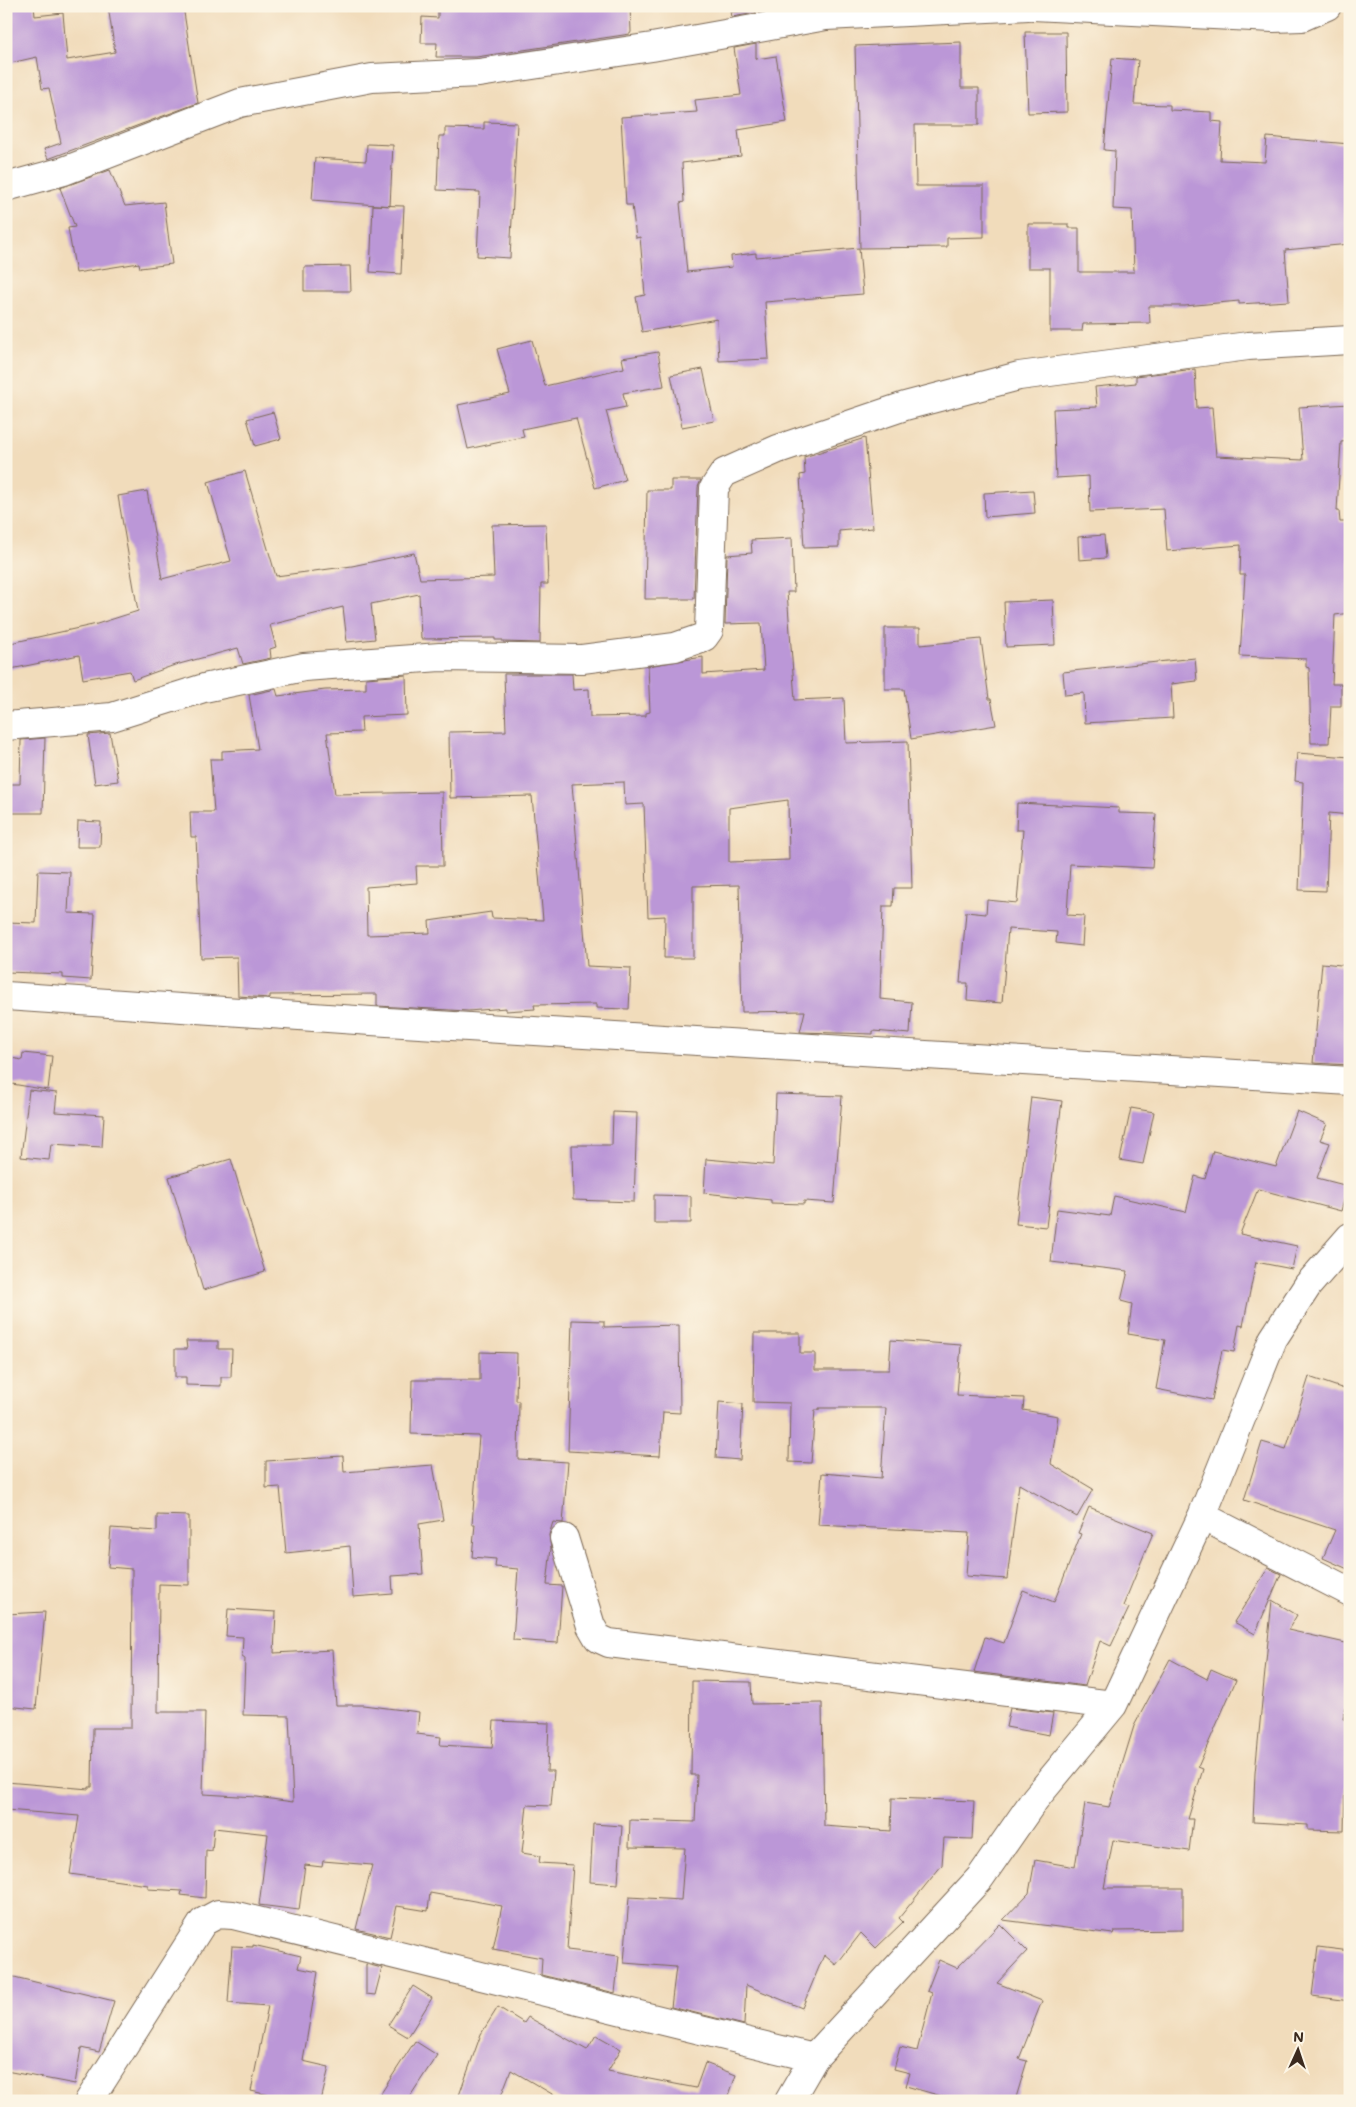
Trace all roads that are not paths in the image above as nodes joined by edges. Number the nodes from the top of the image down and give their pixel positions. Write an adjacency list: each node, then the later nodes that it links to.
1 (1028, 6): 4 (street)
2 (1033, 6): 3 (street)
3 (1327, 6)
4 (6, 187)
5 (1350, 340): 6 (street)
6 (6, 726)
7 (6, 996): 8 (street)
8 (1350, 1081)
9 (1350, 1237): 10 (street)
10 (1202, 1516): 12 (street); 13 (street)
11 (564, 1538): 13 (street)
12 (1350, 1592)
13 (1113, 1705): 14 (street)
14 (814, 2058): 15 (street); 16 (street)
15 (89, 2101)
16 (789, 2101)

